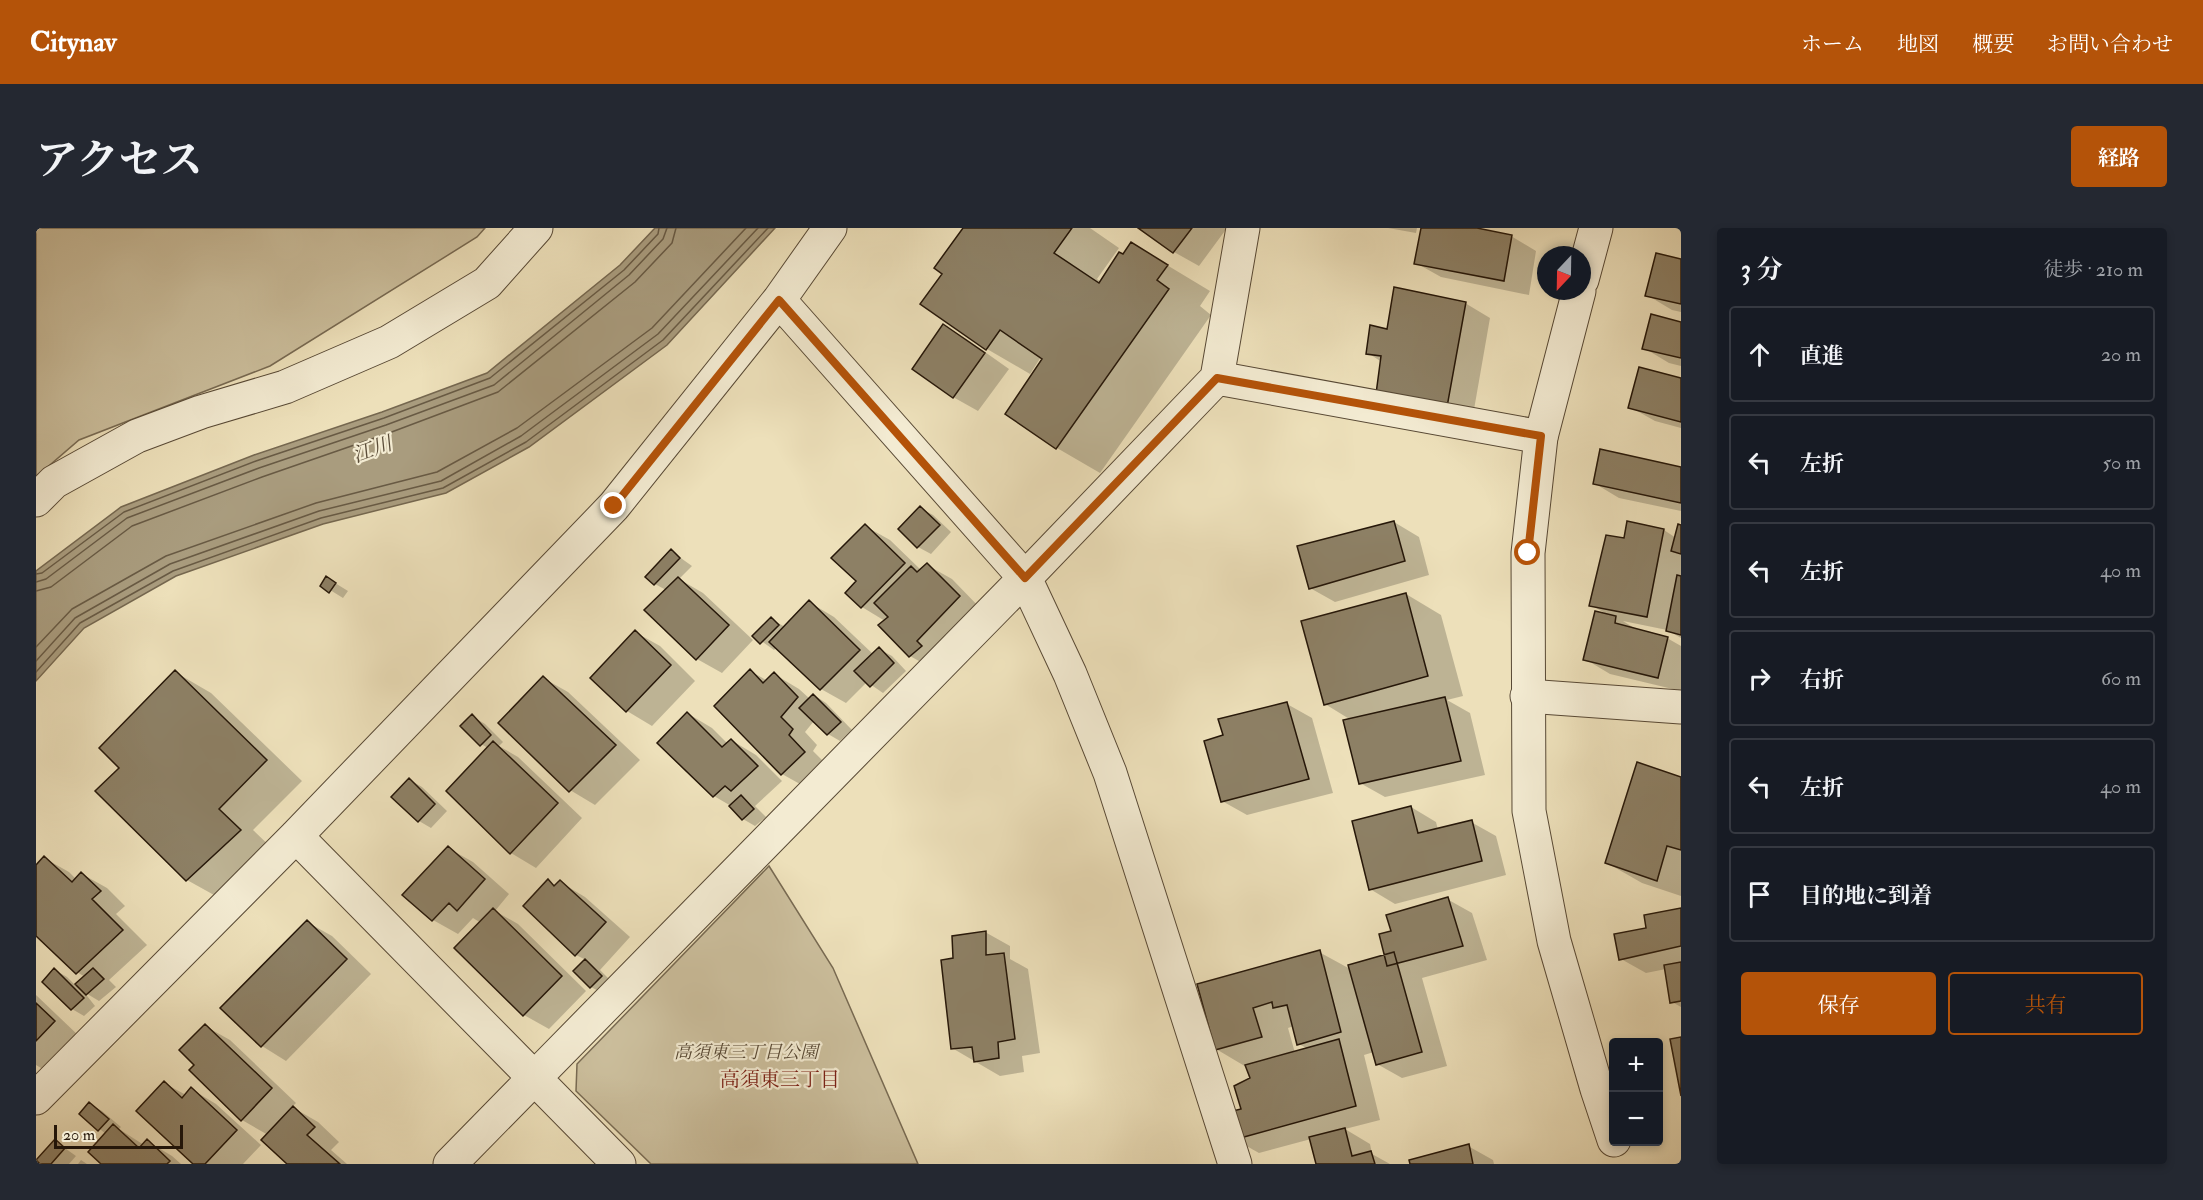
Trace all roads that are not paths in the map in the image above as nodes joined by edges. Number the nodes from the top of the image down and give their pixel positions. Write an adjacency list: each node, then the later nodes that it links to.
1 (536, 228): 10 (street)
2 (830, 228): 6 (street)
3 (1243, 228): 8 (street)
4 (1596, 228): 5 (street)
5 (1591, 247)
6 (779, 300): 11 (street); 14 (street)
7 (1577, 300): 9 (street)
8 (1217, 378): 9 (street); 11 (street)
9 (1541, 436): 12 (street)
10 (36, 500)
11 (1025, 578): 15 (street); 21 (street)
12 (1527, 696): 13 (street); 17 (street)
13 (1681, 707)
14 (296, 836): 15 (street); 16 (street)
15 (534, 1079): 19 (street); 20 (street)
16 (36, 1098)
17 (1609, 1126)
18 (1616, 1146): 22 (street)
19 (450, 1164)
20 (619, 1164)
21 (1235, 1164)
22 (1622, 1164)

